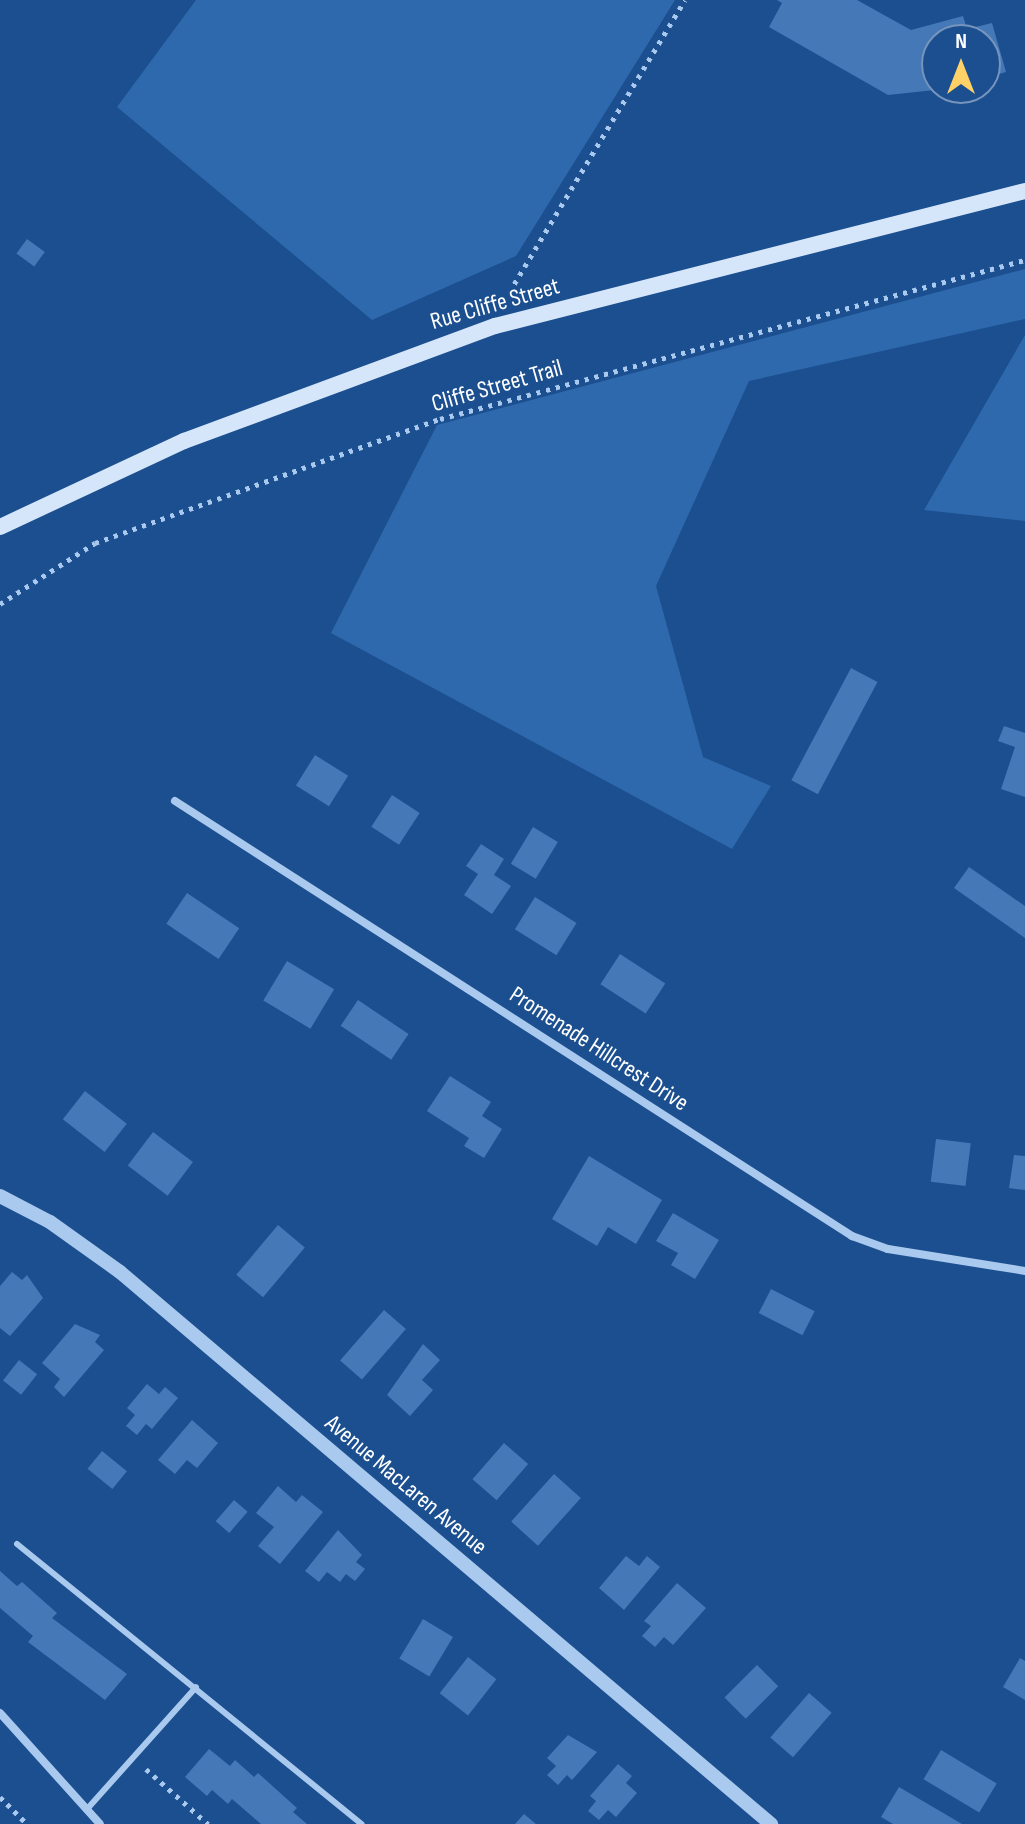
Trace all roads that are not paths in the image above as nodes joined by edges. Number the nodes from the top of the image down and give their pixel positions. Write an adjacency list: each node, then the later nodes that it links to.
1 (1025, 191): 2 (main road, Rue Cliffe Street)
2 (0, 527)
3 (175, 801): 5 (street, Promenade Hillcrest Drive)
4 (0, 1196): 12 (street, Avenue MacLaren Avenue)
5 (1025, 1271)
6 (17, 1544): 7 (lane)
7 (196, 1687): 9 (lane); 11 (lane)
8 (0, 1713): 9 (street)
9 (88, 1808): 10 (street)
10 (100, 1824)
11 (361, 1824)
12 (771, 1824)

